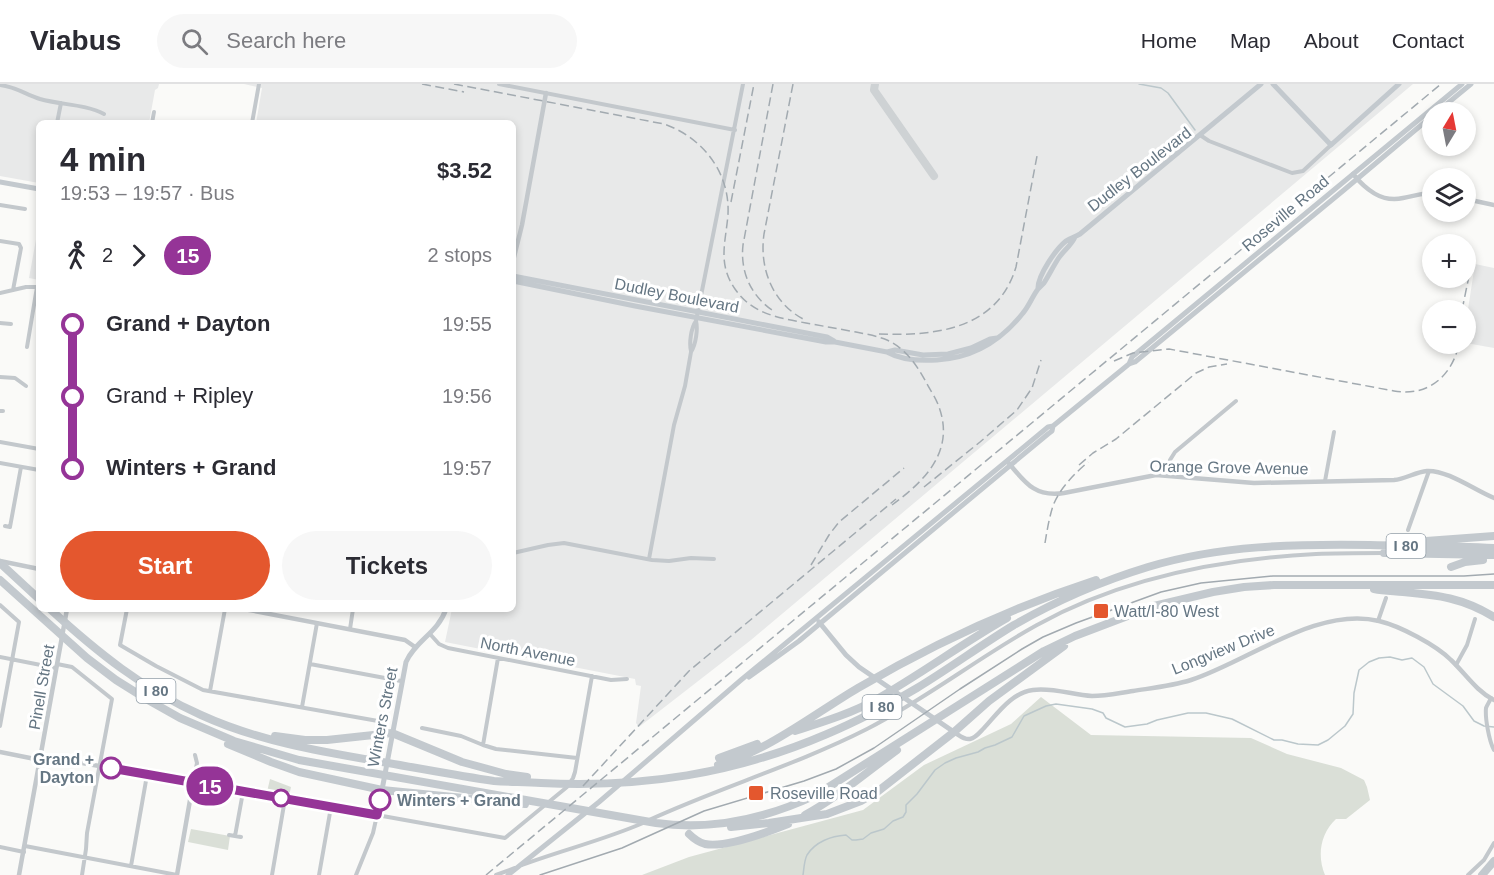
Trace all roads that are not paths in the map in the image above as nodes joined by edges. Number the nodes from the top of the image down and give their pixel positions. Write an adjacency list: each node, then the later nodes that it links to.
1 (259, 84): 18 (street)
2 (499, 84): 10 (street)
3 (743, 84): 21 (street)
4 (1261, 84): 22 (main road)
5 (1273, 84): 23 (main road)
6 (1399, 84): 23 (main road, Dudley Boulevard)
7 (1462, 84): 11 (main road, Roseville Road)
8 (1471, 84): 12 (main road)
9 (0, 85): 13 (street)
10 (546, 93): 21 (street); 33 (street)
11 (1442, 101): 20 (main road); 24 (main road, Roseville Road)
12 (1449, 102)
13 (61, 103): 15 (street); 16 (street)
14 (154, 112): 17 (street)
15 (104, 114)
16 (58, 120)
17 (153, 120)
18 (253, 120)
19 (1422, 125): 20 (main road, Roseville Road)
20 (1419, 127): 24 (main road, Roseville Road)
21 (735, 130): 40 (street)
22 (1200, 135): 23 (street, Dudley Boulevard); 40 (main road, Dudley Boulevard)
23 (1330, 145)
24 (1355, 177): 27 (street); 51 (main road, Roseville Road)
25 (0, 182): 26 (main road)
26 (36, 188)
27 (1422, 194)
28 (1476, 202): 30 (street)
29 (0, 205): 31 (street)
30 (1494, 205)
31 (25, 209)
32 (0, 241): 37 (street)
33 (516, 249)
34 (516, 277): 40 (main road, Dudley Boulevard)
35 (516, 282): 40 (main road, Dudley Boulevard)
36 (36, 287): 37 (street)
37 (13, 290): 38 (street)
38 (0, 293)
39 (36, 298): 43 (street)
40 (697, 317): 66 (street)
41 (0, 323): 42 (street)
42 (11, 324)
43 (27, 347)
44 (0, 377): 45 (street)
45 (26, 386)
46 (1236, 401): 55 (street)
47 (1334, 432): 56 (street)
48 (0, 442): 49 (street)
49 (36, 448)
50 (0, 463): 52 (street)
51 (1009, 463): 55 (street, Orange Grove Avenue); 88 (main road, Roseville Road)
52 (21, 467): 53 (street); 58 (street)
53 (36, 470)
54 (1429, 471): 56 (street, Orange Grove Avenue); 57 (street); 59 (street)
55 (1167, 476): 56 (street, Orange Grove Avenue)
56 (1325, 482)
57 (1494, 498)
58 (5, 526)
59 (1408, 530)
60 (1494, 537): 61 (highway)
61 (1461, 543): 62 (highway, I 80); 71 (highway, I 80)
62 (1494, 547)
63 (516, 552): 66 (street)
64 (1384, 553): 65 (highway); 153 (street)
65 (1494, 557): 69 (highway)
66 (649, 559): 67 (street)
67 (714, 559)
68 (0, 562): 70 (street); 75 (highway)
69 (1451, 567)
70 (36, 568)
71 (1123, 575): 77 (highway); 126 (highway, I 80)
72 (0, 580): 108 (highway, I 80)
73 (1359, 585): 74 (highway, I 80); 86 (highway); 92 (highway, I 80)
74 (1494, 585)
75 (36, 596)
76 (1386, 598): 89 (street)
77 (1039, 601): 102 (highway); 121 (highway)
78 (0, 605): 97 (street)
79 (53, 612): 115 (highway, I 80)
80 (66, 612): 100 (street, Pinell Street)
81 (126, 612): 105 (street)
82 (224, 612): 105 (street)
83 (266, 612): 90 (street)
84 (353, 612): 91 (street)
85 (444, 612): 93 (main road, Winters Street)
86 (1494, 617)
87 (1475, 619): 99 (street)
88 (818, 621): 102 (main road); 154 (main road, Roseville Road)
89 (1378, 621): 99 (street, Longview Drive); 113 (street, Longview Drive)
90 (317, 623): 91 (street); 98 (street)
91 (350, 629): 94 (street)
92 (1083, 633): 112 (highway, I 80); 113 (highway)
93 (430, 634): 94 (main road, Winters Street); 96 (street, North Avenue)
94 (415, 647): 104 (main road, Winters Street)
95 (0, 657): 97 (street)
96 (498, 658): 101 (street, North Avenue); 116 (street)
97 (12, 659): 100 (street); 110 (street)
98 (310, 664): 104 (street); 107 (street)
99 (1456, 665): 106 (street, Longview Drive)
100 (57, 666): 122 (street, Pinell Street); 123 (street)
101 (592, 676): 103 (street, North Avenue); 120 (street)
102 (875, 678): 113 (main road); 126 (highway)
103 (627, 679)
104 (401, 681): 114 (main road, Winters Street)
105 (210, 691): 107 (street)
106 (1492, 699): 117 (street)
107 (302, 707): 109 (street)
108 (180, 718): 128 (highway); 131 (highway, I 80)
109 (378, 721)
110 (0, 726)
111 (422, 728): 116 (street)
112 (919, 729): 135 (highway, I 80); 136 (highway)
113 (954, 732): 135 (highway)
114 (392, 733): 115 (highway); 125 (highway); 128 (main road, Winters Street)
115 (249, 734): 125 (highway, I 80)
116 (483, 746): 120 (street)
117 (1494, 750)
118 (0, 752): 122 (street)
119 (195, 755): 127 (street)
120 (577, 758): 132 (street)
121 (719, 758)
122 (40, 760): 123 (street); 142 (street, Pinell Street)
123 (99, 766): 124 (street); 143 (street)
124 (147, 775): 127 (street); 145 (street)
125 (526, 780): 126 (highway, I 80)
126 (631, 782)
127 (193, 783): 129 (street); 149 (street)
128 (382, 790): 131 (highway); 134 (street, Winters Street)
129 (243, 792): 130 (street); 138 (street)
130 (285, 799): 133 (street); 150 (street)
131 (520, 801): 132 (highway)
132 (553, 803): 134 (street); 135 (highway)
133 (331, 807): 134 (street); 151 (street)
134 (377, 815): 152 (street, Winters Street)
135 (720, 826)
136 (689, 834)
137 (229, 835): 138 (street)
138 (235, 836): 139 (street)
139 (242, 837)
140 (1494, 843): 155 (street)
141 (0, 847): 142 (street)
142 (24, 849): 143 (street); 147 (street, Pinell Street)
143 (85, 858): 145 (street); 148 (street)
144 (1494, 861): 156 (highway)
145 (131, 866): 149 (street)
146 (1494, 871): 157 (highway)
147 (19, 875)
148 (82, 875)
149 (178, 875)
150 (272, 875)
151 (319, 875)
152 (356, 875)
153 (496, 875)
154 (507, 875)
155 (1468, 875)
156 (1482, 875)
157 (1489, 875)

